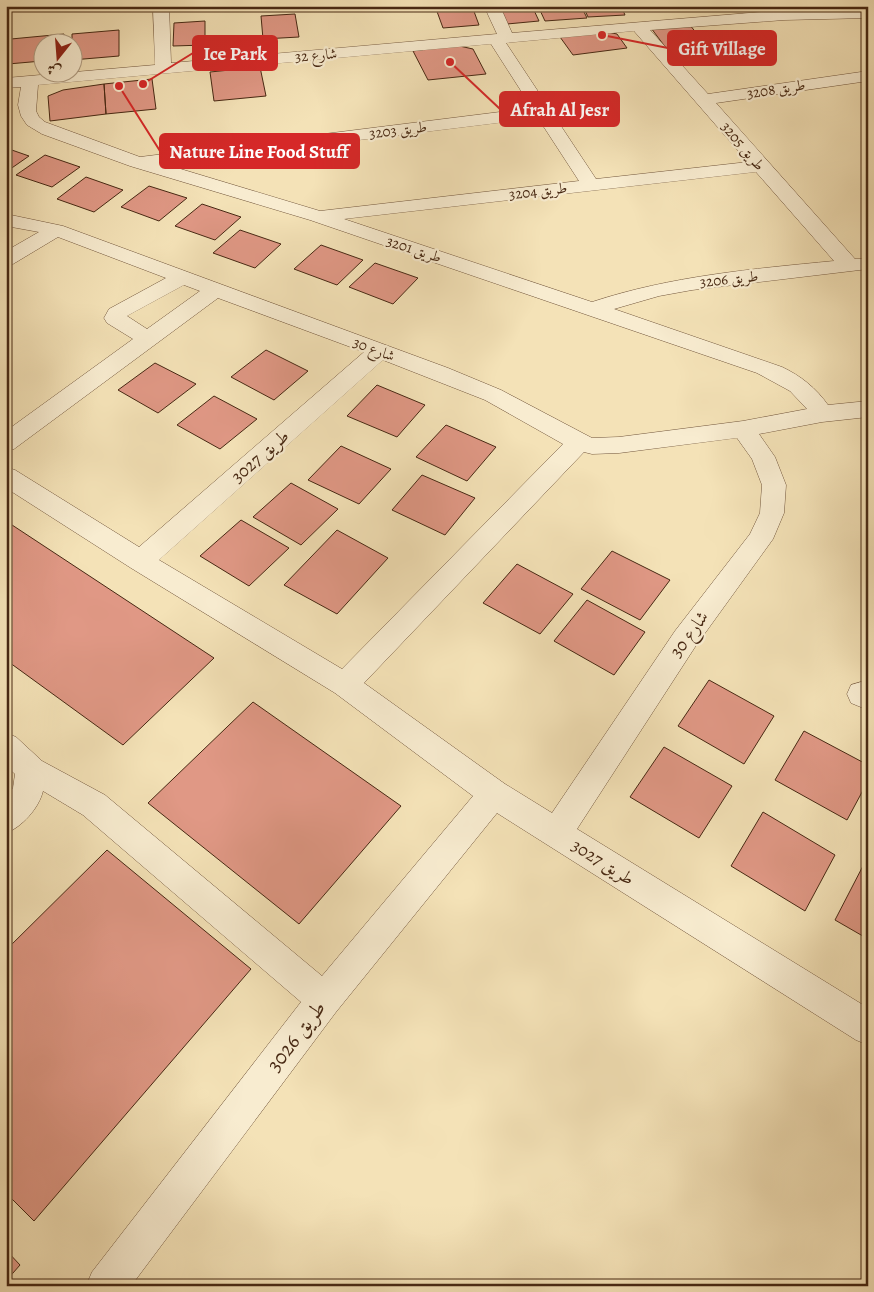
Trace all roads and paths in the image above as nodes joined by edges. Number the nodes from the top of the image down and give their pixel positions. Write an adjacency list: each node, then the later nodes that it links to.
1 (161, 6): 7 (street)
2 (492, 6): 6 (street)
3 (828, 10): 4 (street, شارع 32); 5 (street, شارع 32)
4 (868, 13)
5 (638, 26): 6 (street, شارع 32); 13 (street, طريق 3205)
6 (501, 39): 7 (street, شارع 32); 14 (street)
7 (163, 69): 10 (street, شارع 32)
8 (868, 76): 9 (street, طريق 3208)
9 (848, 78): 12 (street); 13 (street, طريق 3208)
10 (30, 81): 11 (street, شارع 32); 15 (street, طريق 3201)
11 (6, 83)
12 (868, 95)
13 (704, 100): 16 (street, طريق 3205)
14 (542, 112): 15 (street, طريق 3203); 17 (street)
15 (136, 162): 18 (street, طريق 3201)
16 (760, 166): 17 (street, طريق 3204); 22 (street, طريق 3205)
17 (591, 185): 18 (street, طريق 3204)
18 (317, 216): 25 (street, طريق 3201)
19 (6, 220): 20 (street, شارع 30)
20 (56, 230): 21 (street); 23 (street, شارع 30)
21 (6, 260)
22 (859, 265): 25 (street, طريق 3206)
23 (183, 277): 24 (street, شارع 30); 26 (street)
24 (216, 288): 26 (street); 27 (street, شارع 30)
25 (593, 309): 29 (street, طريق 3201)
26 (147, 339): 32 (street)
27 (379, 352): 31 (street, شارع 30); 34 (street, طريق 3027)
28 (868, 409): 29 (street, شارع 30)
29 (822, 414): 30 (street, شارع 30)
30 (744, 430): 31 (street, شارع 30); 40 (street, شارع 30)
31 (579, 442): 35 (street)
32 (6, 443)
33 (6, 476): 34 (street, طريق 3027)
34 (140, 561): 35 (street, طريق 3027)
35 (345, 684): 38 (street, طريق 3027)
36 (6, 746): 37 (street)
37 (31, 770): 39 (street); 41 (street)
38 (494, 794): 40 (street, طريق 3027); 41 (street, طريق 3026)
39 (6, 819)
40 (556, 833): 42 (street, طريق 3027)
41 (324, 1000): 43 (street, طريق 3026)
42 (868, 1028)
43 (106, 1286)

